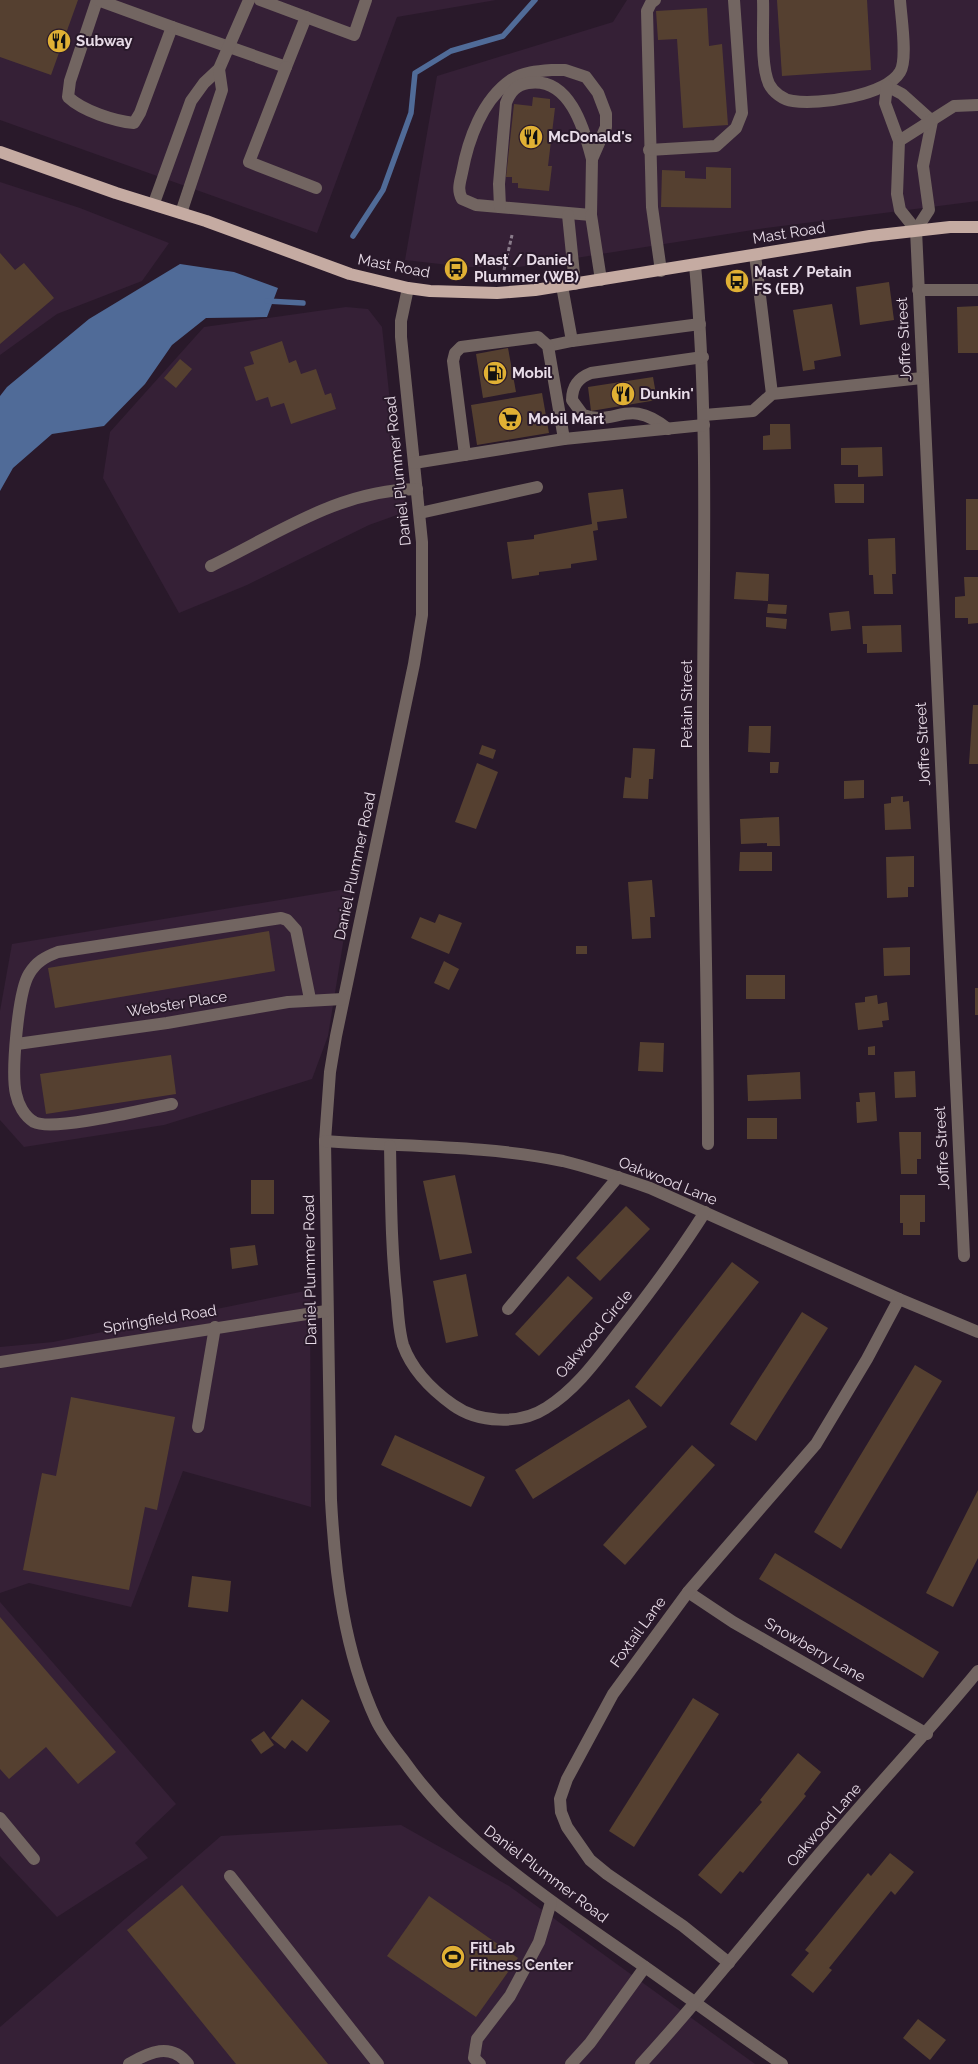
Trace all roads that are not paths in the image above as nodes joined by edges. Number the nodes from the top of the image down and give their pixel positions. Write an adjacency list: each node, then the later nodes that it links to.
1 (98, 0): 10 (street); 10 (street)
2 (248, 0): 11 (street)
3 (260, 0): 9 (street)
4 (366, 0): 9 (street)
5 (656, 0): 18 (street)
6 (734, 0): 18 (street)
7 (763, 0): 14 (street)
8 (900, 0): 14 (street)
9 (306, 17): 12 (street)
10 (172, 26): 11 (street)
11 (229, 46): 12 (street); 13 (street)
12 (286, 67): 21 (street)
13 (219, 69): 22 (street); 24 (street)
14 (887, 86): 16 (street); 17 (street)
15 (978, 105): 16 (street)
16 (932, 121): 17 (street); 28 (street)
17 (898, 141): 28 (street)
18 (649, 150): 31 (street)
19 (0, 152): 22 (main road, Mast Road)
20 (592, 159): 23 (street); 23 (street); 26 (street)
21 (316, 188)
22 (154, 203): 24 (main road, Mast Road)
23 (500, 208): 25 (street)
24 (181, 213): 34 (main road, Mast Road)
25 (568, 215): 26 (street); 33 (street)
26 (591, 215): 32 (street)
27 (978, 227): 28 (main road, Mast Road)
28 (916, 230): 29 (main road, Mast Road); 35 (street, Joffre Street)
29 (755, 255): 30 (main road, Mast Road); 42 (street)
30 (695, 265): 31 (main road, Mast Road); 37 (street, Petain Street)
31 (661, 271): 32 (main road, Mast Road)
32 (601, 280): 33 (main road, Mast Road)
33 (568, 285): 34 (main road, Mast Road); 38 (street)
34 (408, 288): 47 (street, Daniel Plummer Road)
35 (918, 290): 36 (street); 41 (street, Joffre Street)
36 (978, 290)
37 (700, 324): 38 (street); 40 (street, Petain Street)
38 (572, 341): 39 (street)
39 (548, 346): 45 (street); 46 (street)
40 (703, 357): 43 (street, Petain Street); 44 (street)
41 (922, 378): 42 (street); 61 (street, Joffre Street)
42 (772, 394): 43 (street)
43 (704, 420): 44 (street); 57 (street, Petain Street)
44 (668, 429): 45 (street)
45 (564, 439): 46 (street)
46 (465, 455): 47 (street)
47 (414, 463): 49 (street, Daniel Plummer Road)
48 (537, 487): 50 (street)
49 (417, 489): 50 (street, Daniel Plummer Road); 51 (street)
50 (420, 513): 53 (street, Daniel Plummer Road)
51 (211, 566)
52 (310, 999): 53 (street, Webster Place); 54 (street, Webster Place); 54 (street)
53 (343, 999): 56 (street, Daniel Plummer Road)
54 (17, 1044): 55 (street)
55 (172, 1104)
56 (325, 1141): 58 (street, Oakwood Lane); 64 (street, Daniel Plummer Road)
57 (708, 1144)
58 (390, 1146): 59 (street, Oakwood Lane); 60 (street, Oakwood Circle)
59 (618, 1177): 60 (street, Oakwood Lane); 63 (street)
60 (705, 1212): 62 (street, Oakwood Lane)
61 (964, 1256)
62 (899, 1299): 66 (street, Oakwood Lane); 69 (street, Foxtail Lane)
63 (508, 1309)
64 (326, 1311): 65 (street, Springfield Road); 75 (street, Daniel Plummer Road)
65 (215, 1327): 67 (street, Springfield Road); 68 (street)
66 (978, 1332)
67 (0, 1362)
68 (198, 1426)
69 (688, 1592): 71 (street, Snowberry Lane); 76 (street, Foxtail Lane)
70 (978, 1671): 71 (street, Oakwood Lane)
71 (927, 1734): 76 (street, Oakwood Lane)
72 (0, 1818): 73 (street)
73 (34, 1858)
74 (230, 1876): 81 (street)
75 (551, 1902): 77 (street, Daniel Plummer Road); 82 (street)
76 (729, 1963): 78 (street, Oakwood Lane)
77 (645, 1967): 78 (street, Daniel Plummer Road); 83 (street)
78 (694, 2001): 84 (street, Oakwood Lane); 85 (street, Daniel Plummer Road)
79 (129, 2064): 80 (street)
80 (188, 2064)
81 (378, 2064)
82 (480, 2064)
83 (571, 2064)
84 (640, 2064)
85 (782, 2064)

